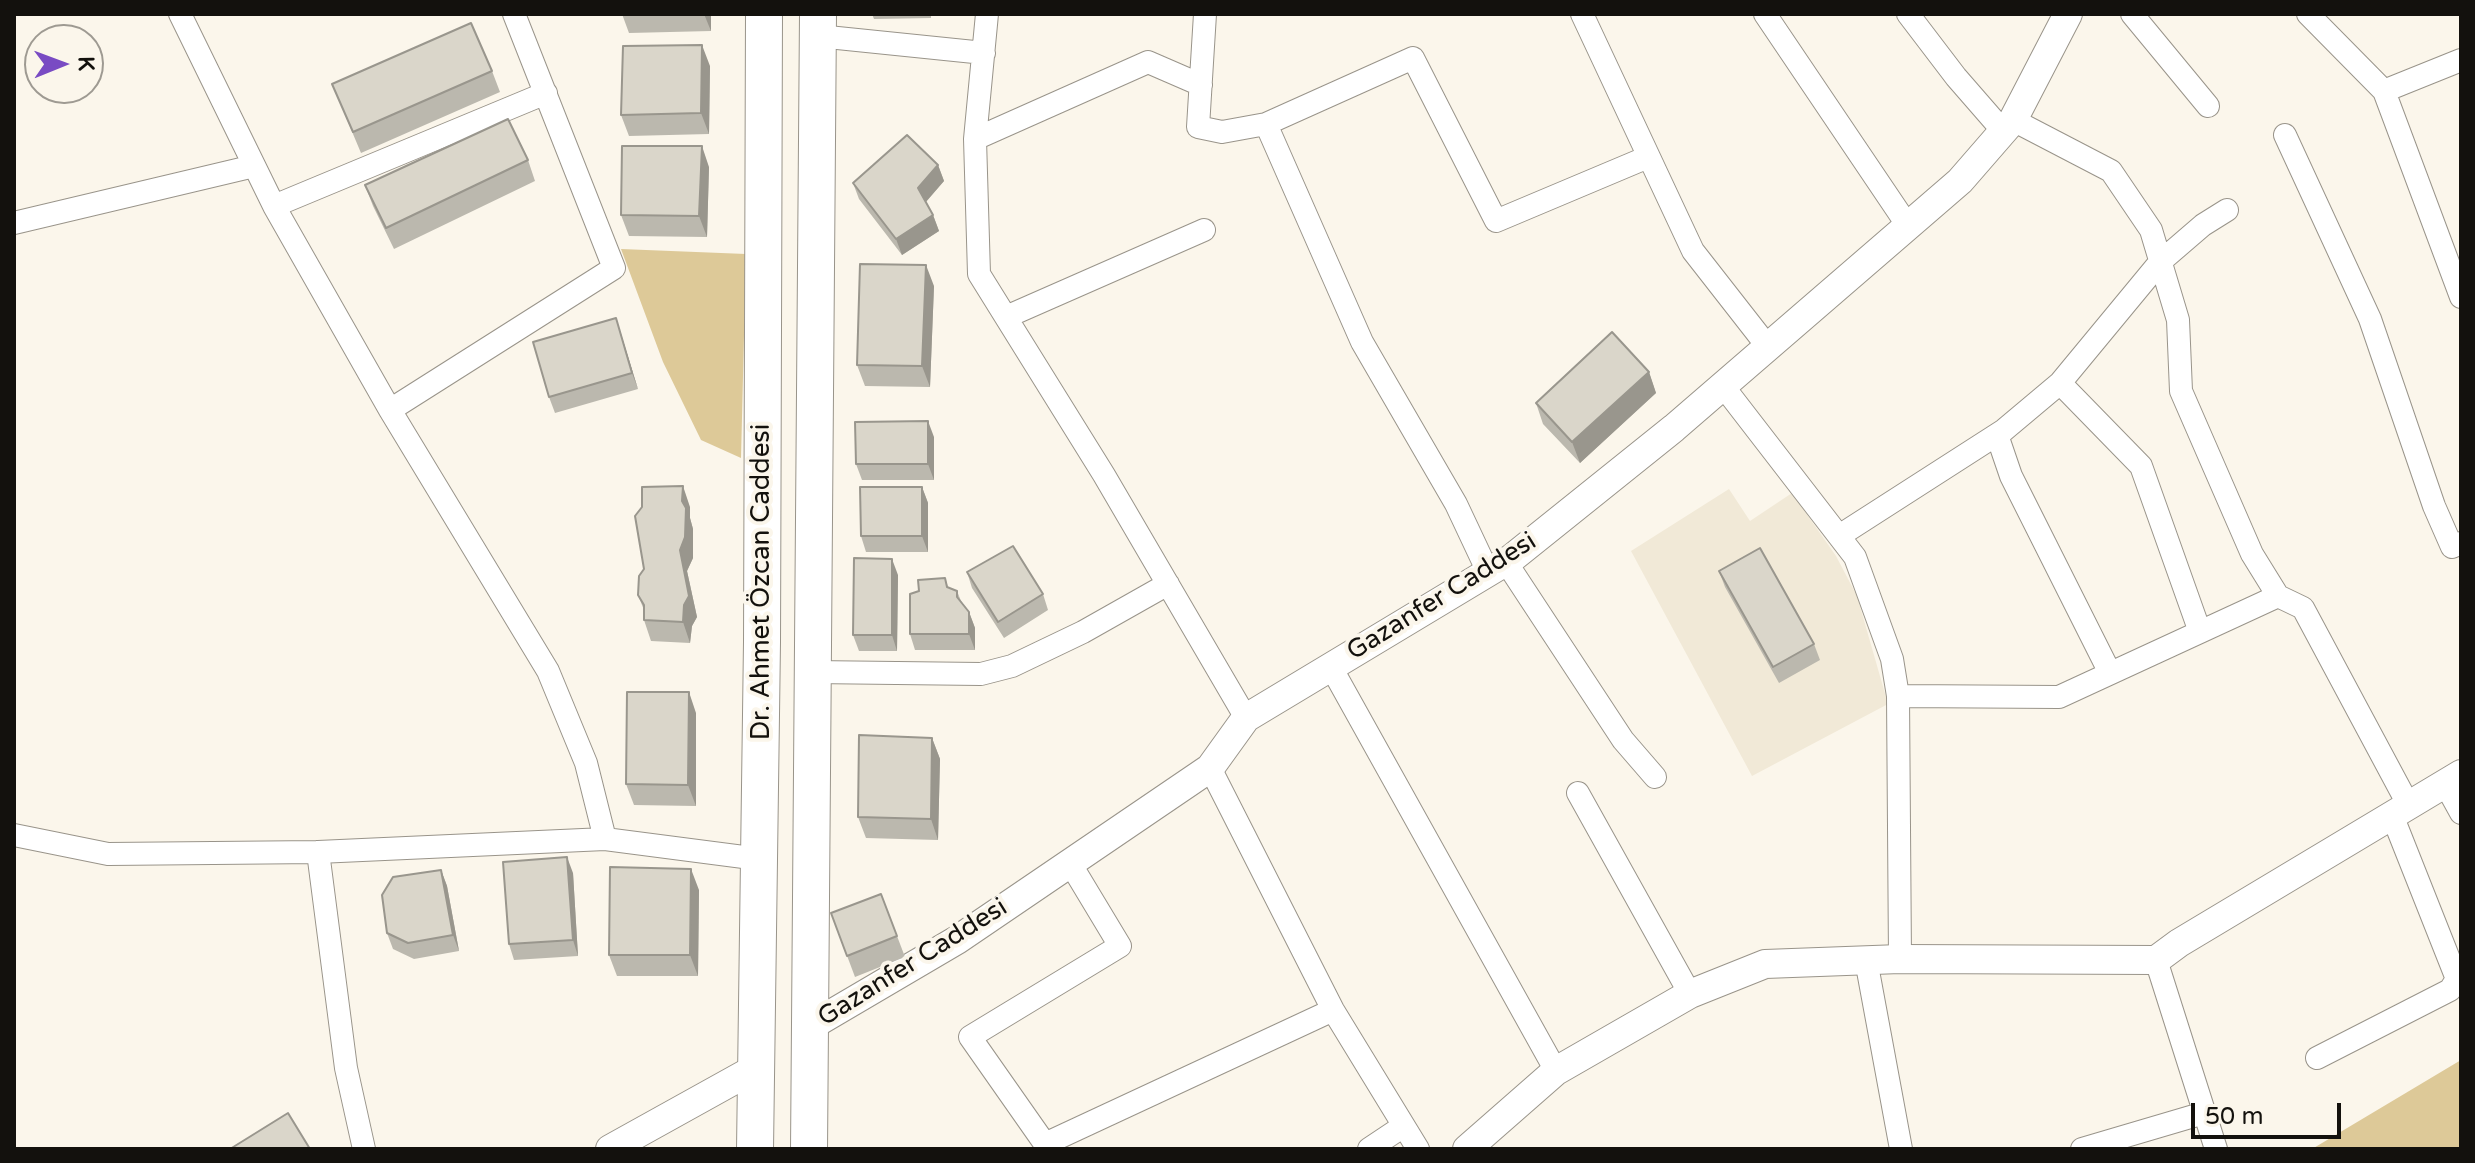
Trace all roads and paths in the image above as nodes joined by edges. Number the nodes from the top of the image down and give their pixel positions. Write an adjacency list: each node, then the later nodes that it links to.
1 (180, 14): 24 (street)
2 (514, 14): 17 (street)
3 (764, 14): 58 (main road, Dr. Ahmet Özcan Caddesi)
4 (987, 14): 13 (street)
5 (1205, 14): 15 (street)
6 (1582, 14): 23 (street)
7 (1765, 14): 28 (street)
8 (1908, 14): 20 (street)
9 (2132, 14): 18 (street)
10 (2308, 14): 16 (street)
11 (2060, 17): 20 (street, Gazanfer Caddesi)
12 (818, 25): 13 (street); 45 (main road, Dr. Ahmet Özcan Caddesi)
13 (984, 53): 22 (street)
14 (2461, 60): 16 (street)
15 (1201, 85): 19 (street); 22 (street)
16 (2384, 91): 31 (street)
17 (546, 93): 25 (street); 36 (street)
18 (2208, 106)
19 (1266, 124): 23 (street); 40 (street)
20 (2008, 126): 28 (street, Gazanfer Caddesi); 30 (street)
21 (2285, 135): 39 (street)
22 (975, 139): 32 (street)
23 (1648, 157): 33 (street)
24 (254, 166): 25 (street); 27 (street)
25 (274, 206): 36 (street)
26 (2227, 210): 30 (street)
27 (14, 223)
28 (1908, 226): 33 (street, Gazanfer Caddesi)
29 (1204, 230): 32 (street)
30 (2160, 262): 34 (street); 42 (street)
31 (2461, 297)
32 (1006, 317): 41 (street)
33 (1768, 347): 35 (street, Gazanfer Caddesi)
34 (2060, 383): 37 (street); 43 (street)
35 (1723, 386): 38 (street); 40 (street, Gazanfer Caddesi)
36 (390, 410): 56 (street)
37 (1997, 435): 38 (street); 46 (street)
38 (1839, 536): 47 (street)
39 (2461, 543)
40 (1497, 567): 44 (street, Gazanfer Caddesi); 50 (street)
41 (1168, 584): 45 (street); 48 (street)
42 (2278, 596): 43 (street); 53 (street)
43 (2200, 632): 46 (street)
44 (1331, 667): 48 (street, Gazanfer Caddesi); 68 (street)
45 (812, 672): 65 (main road, Dr. Ahmet Özcan Caddesi)
46 (2110, 673): 47 (street)
47 (1898, 696): 60 (street)
48 (1246, 718): 49 (street, Gazanfer Caddesi)
49 (1210, 768): 59 (street, Gazanfer Caddesi); 64 (street)
50 (1655, 777)
51 (2453, 779): 53 (street); 54 (street)
52 (1578, 793): 63 (street)
53 (2401, 811): 62 (street); 66 (street)
54 (2461, 813)
55 (14, 835): 57 (street)
56 (605, 839): 57 (street); 58 (street)
57 (318, 852): 71 (street)
58 (759, 859): 67 (main road, Dr. Ahmet Özcan Caddesi)
59 (1070, 863): 64 (street); 65 (street, Gazanfer Caddesi)
60 (1900, 959): 61 (street); 62 (street)
61 (1866, 960): 63 (street); 78 (street)
62 (2156, 960): 69 (street)
63 (1690, 994): 68 (street)
64 (1333, 1010): 70 (street)
65 (809, 1027): 74 (main road, Dr. Ahmet Özcan Caddesi)
66 (2317, 1058)
67 (756, 1068): 72 (street); 73 (main road, Dr. Ahmet Özcan Caddesi)
68 (1556, 1071): 77 (street)
69 (2204, 1113): 79 (street); 80 (street)
70 (1402, 1127): 75 (street); 76 (street)
71 (364, 1149)
72 (610, 1149)
73 (755, 1149)
74 (809, 1149)
75 (1369, 1149)
76 (1418, 1149)
77 (1467, 1149)
78 (1901, 1149)
79 (2082, 1149)
80 (2216, 1149)

